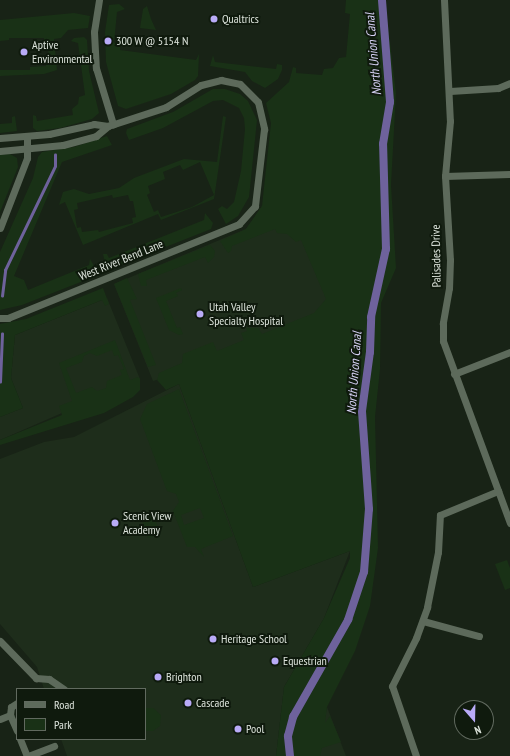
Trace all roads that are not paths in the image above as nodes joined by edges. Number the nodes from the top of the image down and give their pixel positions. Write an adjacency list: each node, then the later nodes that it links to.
1 (100, 0): 5 (street)
2 (444, 0): 4 (street, Palisades Drive)
3 (510, 83): 4 (street)
4 (450, 91): 11 (street, Palisades Drive)
5 (110, 125): 6 (street); 8 (street); 13 (street, West River Bend Lane)
6 (27, 136): 7 (street); 8 (street)
7 (0, 138)
8 (28, 149): 9 (street); 12 (street)
9 (0, 150)
10 (510, 174): 11 (street)
11 (445, 176): 15 (street, Palisades Drive)
12 (0, 228)
13 (0, 318)
14 (510, 352): 15 (street)
15 (454, 374): 16 (street, Palisades Drive)
16 (498, 491): 17 (street, Palisades Drive); 18 (street)
17 (510, 523)
18 (422, 621): 19 (street); 29 (street)
19 (479, 636)
20 (0, 641): 21 (street)
21 (62, 688)
22 (16, 703): 23 (street)
23 (10, 715): 24 (street); 25 (street)
24 (0, 719)
25 (16, 729)
26 (20, 740): 28 (street)
27 (54, 746): 28 (street)
28 (27, 756)
29 (416, 756)

